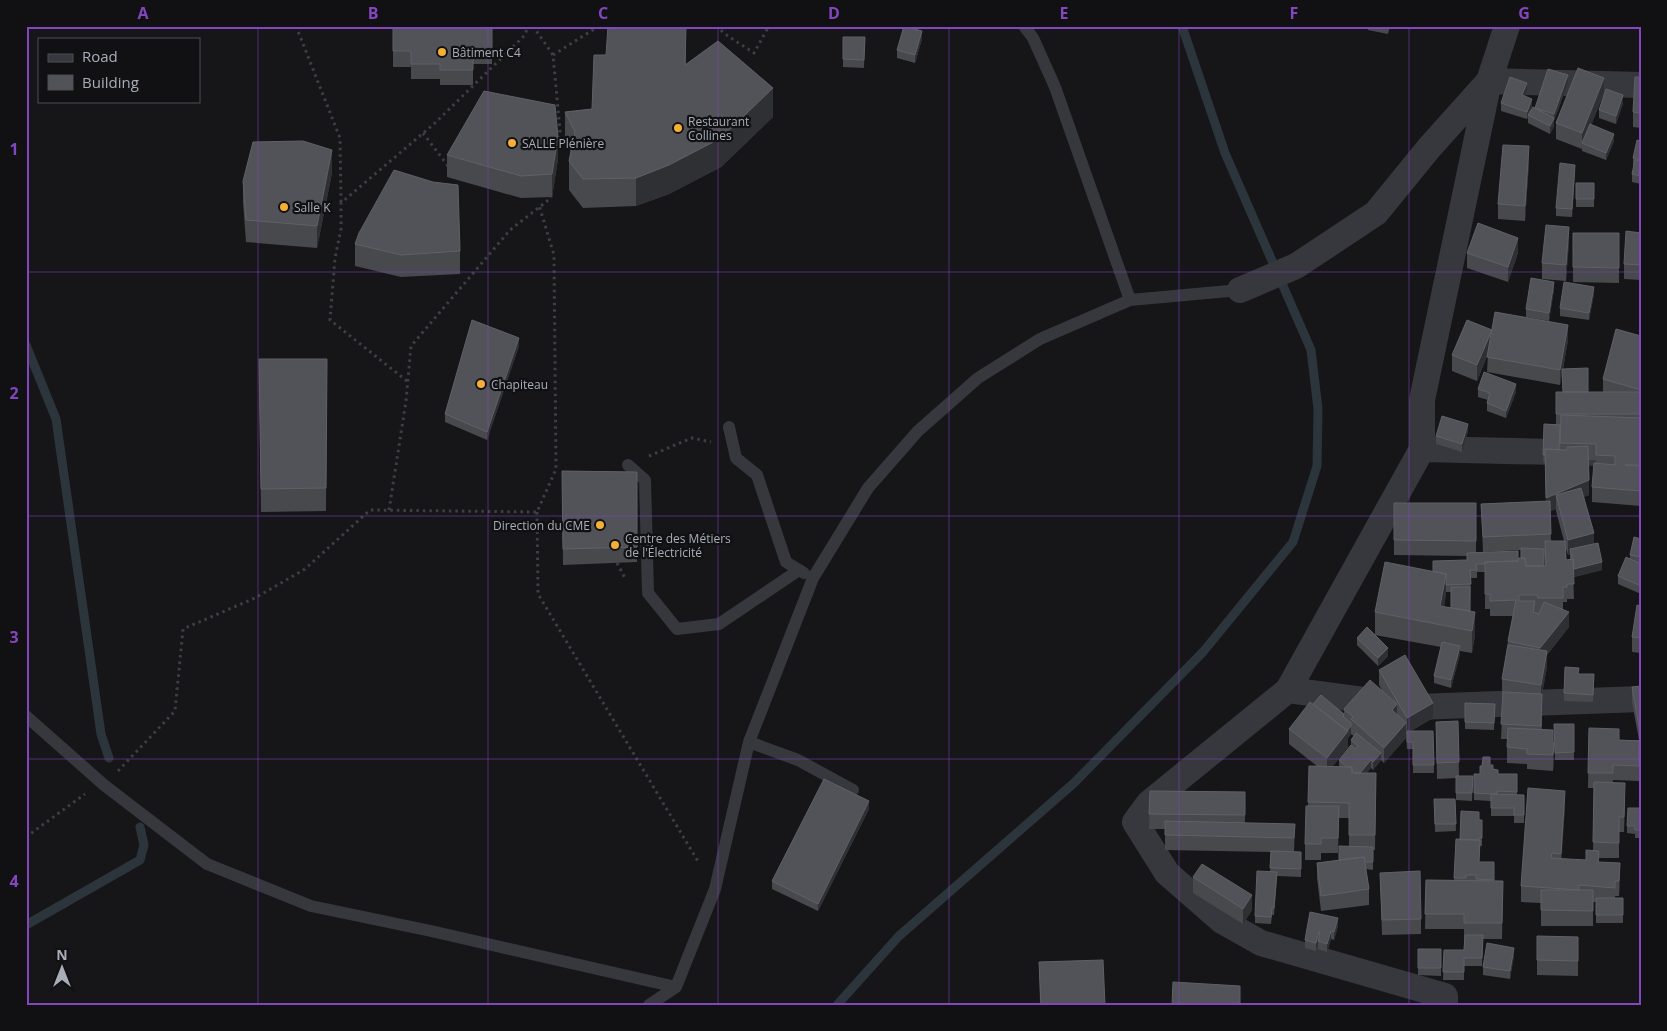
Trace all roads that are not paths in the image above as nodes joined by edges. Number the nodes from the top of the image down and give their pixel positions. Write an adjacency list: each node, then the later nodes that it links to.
1 (1024, 26): 6 (lane)
2 (1506, 26): 3 (street)
3 (1489, 81): 4 (street); 5 (street); 8 (street)
4 (1641, 85)
5 (1240, 290): 6 (lane)
6 (1130, 300): 12 (lane)
7 (729, 427): 11 (lane)
8 (1422, 449): 9 (street); 13 (street)
9 (1641, 454)
10 (628, 465): 11 (lane)
11 (798, 570): 12 (lane)
12 (813, 578): 16 (lane)
13 (1288, 690): 14 (street); 20 (street)
14 (1641, 698)
15 (26, 716): 18 (lane)
16 (749, 742): 17 (lane); 18 (lane)
17 (853, 790)
18 (676, 987): 19 (lane)
19 (649, 1005)
20 (1445, 1005)

